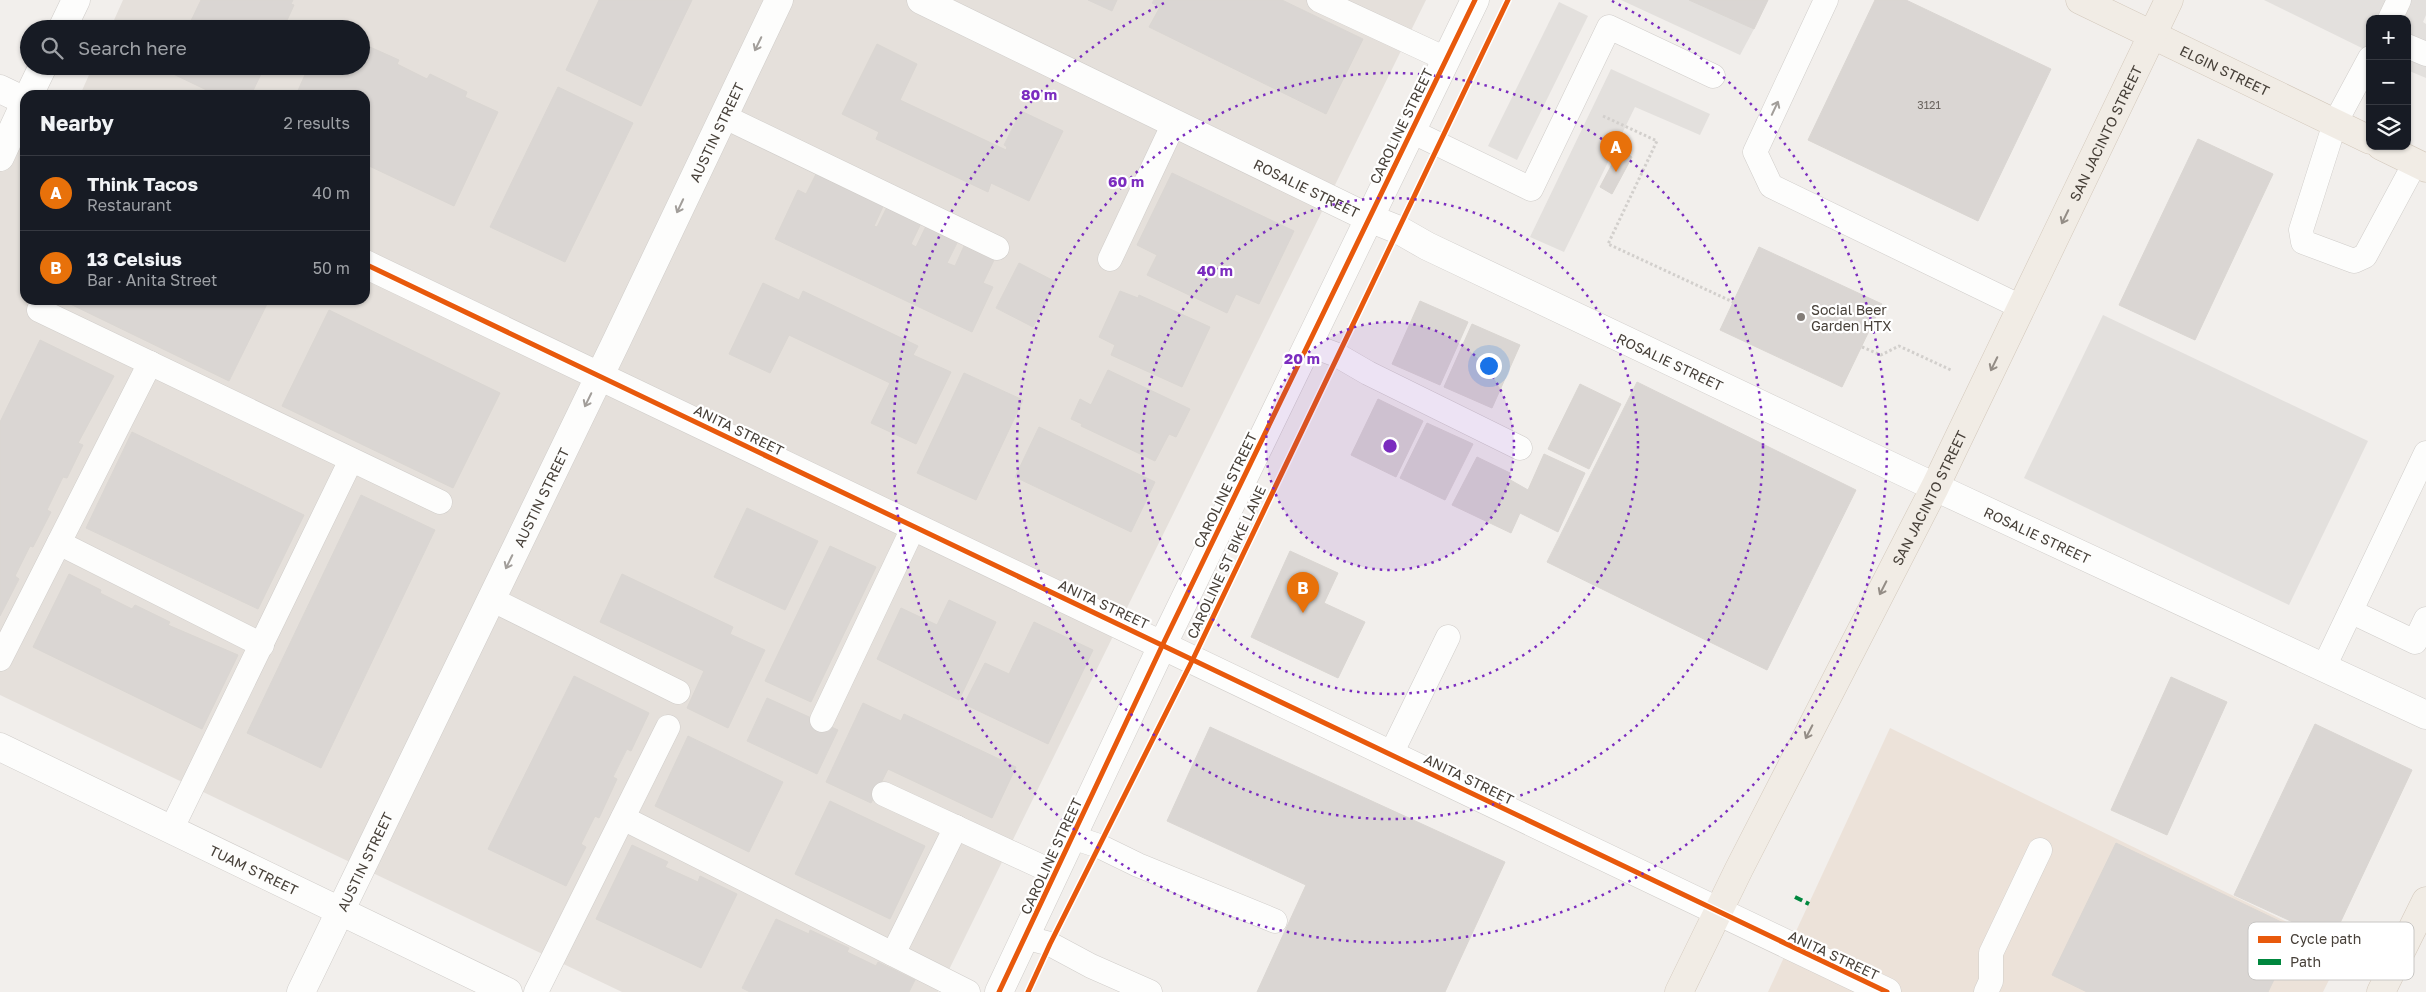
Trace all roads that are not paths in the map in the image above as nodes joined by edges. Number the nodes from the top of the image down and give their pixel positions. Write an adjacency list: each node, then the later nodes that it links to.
1 (76, 0): 11 (street)
2 (779, 0): 23 (street, AUSTIN STREET, one-way to 23)
3 (921, 0): 24 (street, ROSALIE STREET)
4 (1319, 0): 15 (lane)
5 (1475, 0): 15 (street, CAROLINE STREET)
6 (1826, 0): 35 (lane, one-way to 6)
7 (2080, 0): 12 (main road, ELGIN STREET)
8 (2169, 0): 12 (main road, SAN JACINTO STREET)
9 (2399, 0): 10 (lane)
10 (2392, 15)
11 (66, 20)
12 (2154, 34): 25 (main road, ELGIN STREET); 35 (main road, SAN JACINTO STREET, one-way to 35)
13 (2411, 48): 14 (lane)
14 (2426, 54)
15 (1446, 59): 26 (street, CAROLINE STREET)
16 (2369, 60): 25 (lane)
17 (39, 75): 20 (street)
18 (1713, 76): 26 (lane)
19 (0, 89): 21 (street)
20 (31, 90)
21 (20, 99)
22 (20, 113): 29 (street)
23 (723, 116): 32 (lane); 39 (street, AUSTIN STREET, one-way to 39)
24 (1174, 123): 31 (street, ROSALIE STREET); 33 (lane)
25 (2335, 123): 27 (main road, ELGIN STREET); 30 (lane)
26 (1411, 131): 31 (street, CAROLINE STREET)
27 (2366, 138)
28 (2389, 150): 30 (main road)
29 (0, 157)
30 (2420, 166)
31 (1369, 218): 37 (street, CAROLINE STREET); 43 (street, ROSALIE STREET)
32 (997, 248)
33 (1110, 260)
34 (370, 266): 39 (street, ANITA STREET)
35 (2021, 307): 43 (main road, SAN JACINTO STREET, one-way to 43)
36 (40, 310): 38 (lane)
37 (1308, 344): 40 (lane); 51 (street, CAROLINE STREET)
38 (150, 363): 42 (lane); 46 (lane)
39 (599, 377): 45 (street, ANITA STREET); 47 (street, AUSTIN STREET, one-way to 47)
40 (1520, 448)
41 (2426, 452): 48 (lane)
42 (352, 460): 44 (lane); 52 (lane)
43 (1935, 487): 54 (street, ROSALIE STREET); 70 (main road, SAN JACINTO STREET, one-way to 70)
44 (440, 502)
45 (914, 526): 51 (street, ANITA STREET); 57 (lane)
46 (59, 543): 52 (lane); 53 (lane)
47 (491, 599): 55 (lane); 69 (street, AUSTIN STREET)
48 (2352, 612): 49 (lane); 54 (lane)
49 (2426, 619)
50 (1448, 637): 60 (lane)
51 (1163, 644): 60 (street, ANITA STREET); 65 (street, CAROLINE STREET)
52 (262, 645): 64 (lane)
53 (0, 659)
54 (2324, 667): 56 (street, ROSALIE STREET)
55 (678, 692)
56 (2426, 715)
57 (822, 720)
58 (668, 727): 62 (lane)
59 (0, 747): 64 (street, TUAM STREET)
60 (1391, 754): 70 (street, ANITA STREET)
61 (884, 794): 63 (lane)
62 (623, 818): 74 (lane); 78 (lane)
63 (956, 828): 67 (lane); 74 (lane)
64 (171, 830): 69 (street, TUAM STREET)
65 (1072, 837): 67 (street, CAROLINE STREET); 71 (lane)
66 (2040, 850): 84 (lane)
67 (1055, 873): 73 (street, CAROLINE STREET)
68 (2426, 901): 72 (main road)
69 (339, 911): 76 (street, AUSTIN STREET); 77 (street, TUAM STREET)
70 (1717, 911): 82 (main road, SAN JACINTO STREET); 83 (street, ANITA STREET)
71 (1275, 920)
72 (2414, 925)
73 (1024, 937): 80 (street, CAROLINE STREET); 81 (lane)
74 (893, 954): 79 (lane)
75 (2387, 980): 85 (main road)
76 (301, 992)
77 (508, 992)
78 (536, 992)
79 (968, 992)
80 (999, 992)
81 (1150, 992)
82 (1679, 992)
83 (1887, 992)
84 (1986, 992)
85 (2381, 992)

